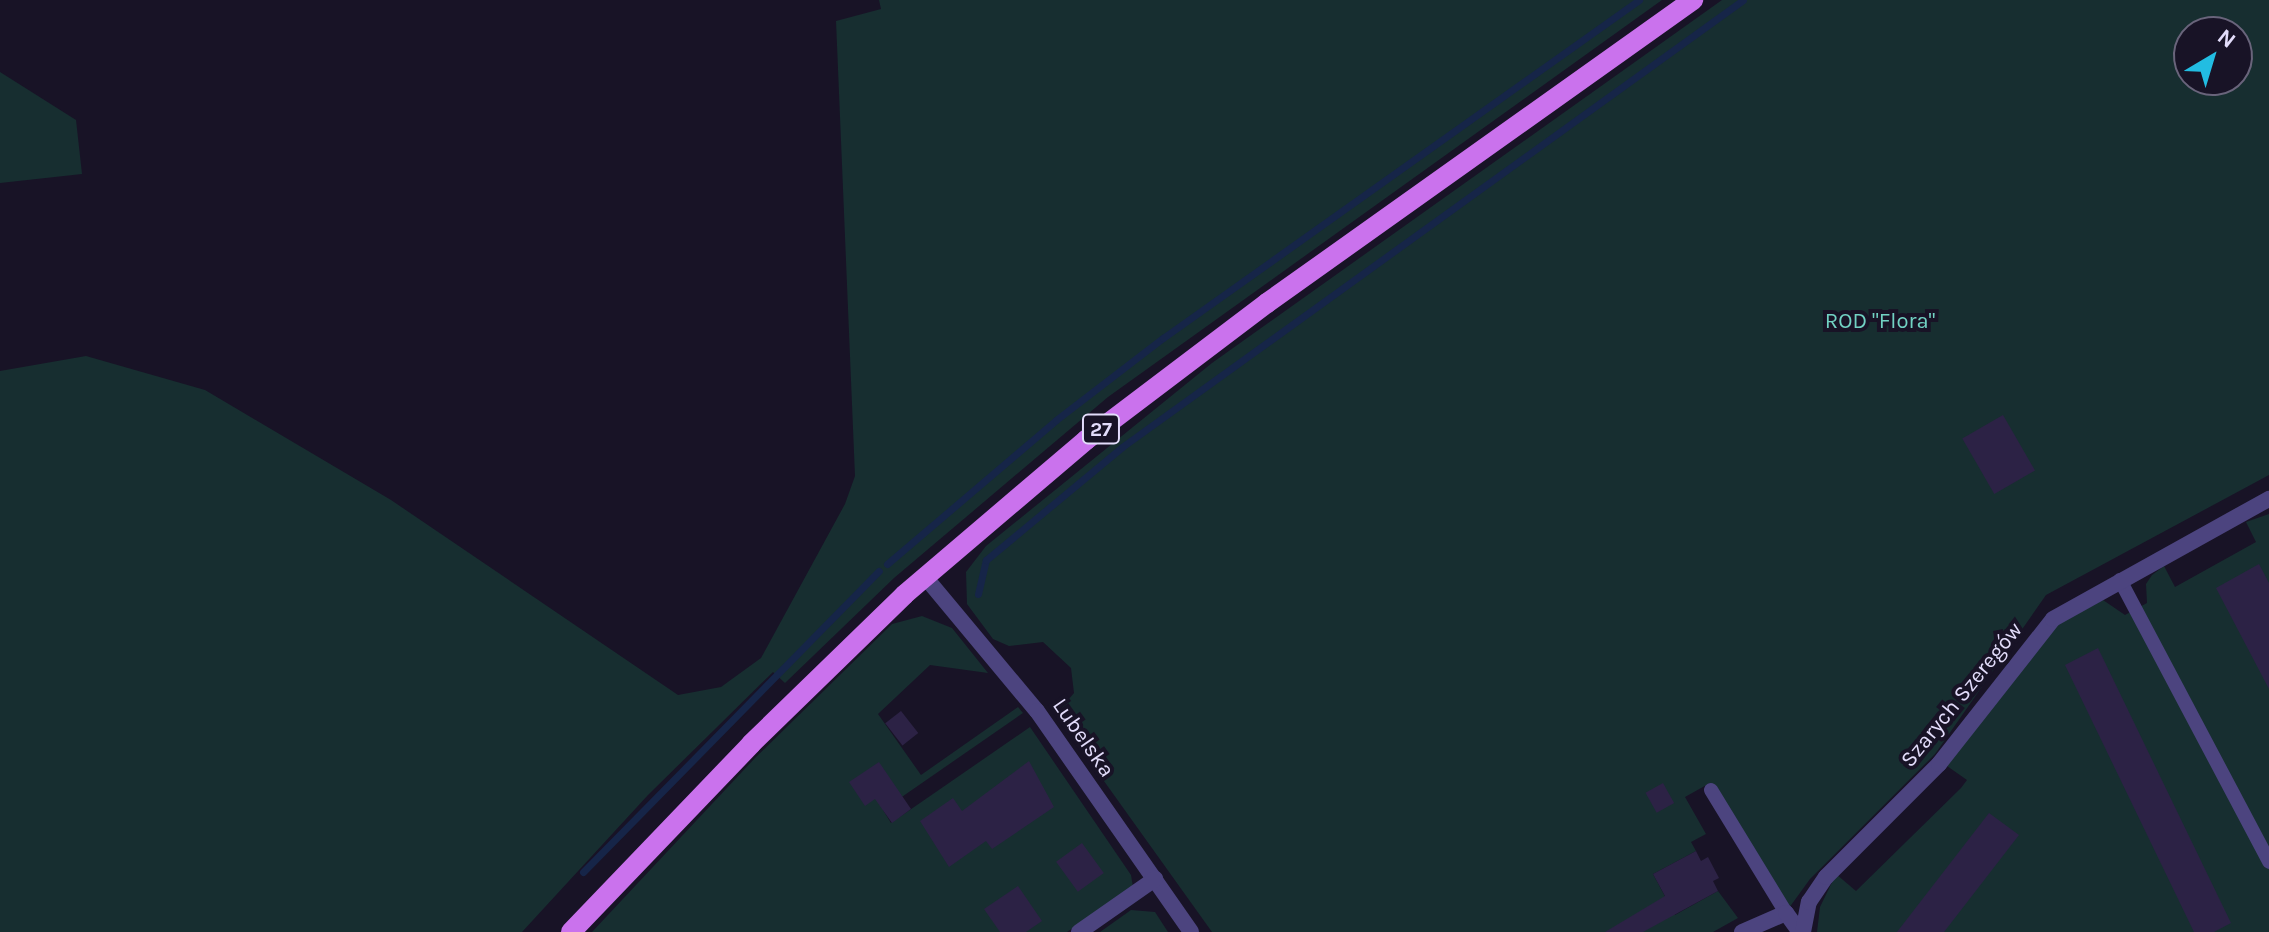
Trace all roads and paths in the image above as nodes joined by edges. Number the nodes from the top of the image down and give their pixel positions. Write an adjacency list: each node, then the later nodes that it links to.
1 (1693, 0): 3 (main road, 27)
2 (2269, 499): 4 (street, Szarych Szeregów)
3 (926, 578): 7 (street, Lubelska); 9 (main road, 27)
4 (2120, 580): 6 (lane); 13 (street, Szarych Szeregów)
5 (1711, 790): 8 (lane)
6 (2269, 862)
7 (1155, 879): 10 (street); 11 (street, Lubelska)
8 (1786, 913): 12 (street); 13 (street)
9 (571, 932)
10 (1079, 932)
11 (1191, 932)
12 (1742, 932)
13 (1801, 932)

